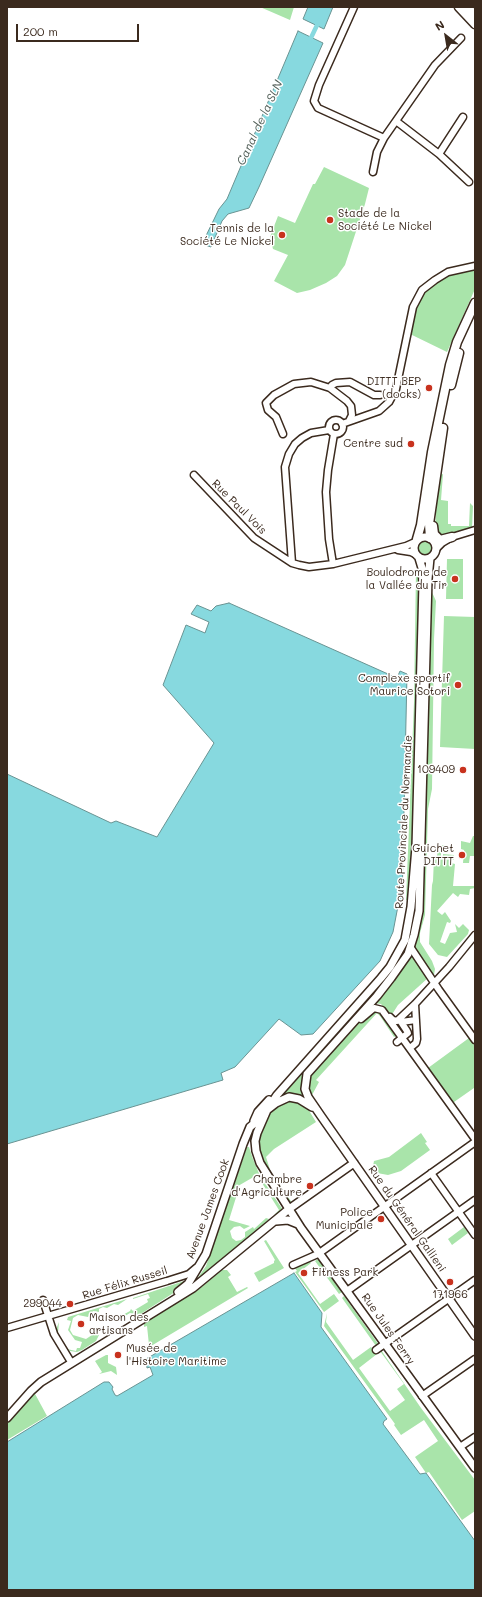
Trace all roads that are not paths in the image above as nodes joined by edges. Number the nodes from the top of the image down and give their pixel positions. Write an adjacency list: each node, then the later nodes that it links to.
1 (354, 7): 9 (street)
2 (459, 7): 5 (highway)
3 (467, 7): 4 (highway)
4 (475, 16)
5 (475, 24)
6 (461, 38): 8 (street)
7 (463, 117): 10 (street)
8 (396, 121): 9 (street); 10 (street)
9 (384, 138): 11 (street)
10 (439, 154): 12 (street)
11 (373, 172)
12 (469, 182)
13 (475, 266): 18 (street)
14 (475, 303): 29 (highway)
15 (475, 314): 20 (highway)
16 (330, 388): 17 (street); 18 (street); 22 (street)
17 (380, 395)
18 (349, 421): 19 (street)
19 (342, 424): 21 (street); 21 (street)
20 (442, 431): 27 (highway); 28 (highway)
21 (331, 432): 36 (street); 37 (street)
22 (283, 434)
23 (194, 475): 36 (street, Rue Paul Vois)
24 (475, 524): 25 (street)
25 (475, 530): 26 (street); 27 (street)
26 (475, 536)
27 (452, 537): 30 (street)
28 (431, 538): 29 (main road); 30 (street); 32 (main road)
29 (416, 540): 31 (street); 34 (main road)
30 (442, 543): 32 (street)
31 (392, 549): 33 (street); 37 (street)
32 (436, 549): 35 (main road)
33 (406, 551): 34 (street); 38 (main road)
34 (417, 556): 35 (main road); 38 (main road, Route Provinciale du Normandie)
35 (430, 558): 41 (main road, Route Provinciale du Normandie)
36 (292, 563): 37 (street)
37 (333, 564)
38 (423, 583): 39 (main road, Route Provinciale du Normandie)
39 (411, 907): 41 (main road); 49 (main road, Route Provinciale du Normandie)
40 (475, 935): 42 (street)
41 (410, 949): 42 (street); 46 (main road, Route Provinciale du Normandie)
42 (434, 982): 43 (street); 45 (street); 48 (street)
43 (415, 1004): 44 (street); 45 (street)
44 (416, 1020): 45 (street); 51 (street)
45 (400, 1021): 46 (street); 47 (street)
46 (350, 1026): 47 (street); 53 (main road, Rue du Général Gallieni)
47 (403, 1038): 50 (street); 51 (street)
48 (475, 1040)
49 (326, 1041): 52 (main road, Route Provinciale du Normandie); 54 (main road)
50 (397, 1042)
51 (410, 1048): 55 (street)
52 (265, 1113): 53 (main road, Rue du Général Gallieni); 54 (main road, Avenue James Cook); 61 (main road, Rue Jules Ferry)
53 (321, 1116): 57 (main road, Rue du Général Gallieni)
54 (250, 1127): 68 (main road, Avenue James Cook)
55 (475, 1139)
56 (475, 1142): 58 (street)
57 (354, 1163): 60 (main road, Rue du Général Gallieni); 61 (main road, Avenue James Cook)
58 (431, 1174): 60 (street); 62 (street)
59 (475, 1200): 62 (street)
60 (385, 1207): 66 (main road, Rue du Général Gallieni); 67 (street)
61 (289, 1209): 63 (main road, Avenue James Cook); 64 (main road, Rue Jules Ferry)
62 (459, 1212): 65 (street); 66 (street)
63 (270, 1224): 64 (main road); 74 (main road, Avenue James Cook)
64 (302, 1228): 67 (main road, Rue Jules Ferry)
65 (475, 1235)
66 (412, 1245): 71 (street); 72 (main road, Rue du Général Gallieni)
67 (320, 1253): 69 (street); 71 (main road, Rue Jules Ferry)
68 (202, 1261): 74 (main road, Avenue James Cook); 75 (street, Rue Félix Russeil)
69 (293, 1265)
70 (475, 1280): 72 (street)
71 (348, 1291): 78 (main road, Rue Jules Ferry)
72 (449, 1298): 77 (main road, Rue du Général Gallieni); 78 (street)
73 (43, 1300): 75 (street)
74 (165, 1304): 81 (main road, Avenue James Cook)
75 (49, 1316): 76 (street, Rue Félix Russeil); 81 (street)
76 (7, 1328)
77 (475, 1336)
78 (386, 1344): 79 (street); 82 (main road, Rue Jules Ferry)
79 (376, 1350)
80 (475, 1359): 82 (street)
81 (71, 1362): 83 (main road, Avenue James Cook)
82 (422, 1396): 85 (main road, Rue Jules Ferry)
83 (7, 1418)
84 (475, 1437): 85 (street)
85 (460, 1448): 86 (main road, Rue Jules Ferry)
86 (475, 1468)

